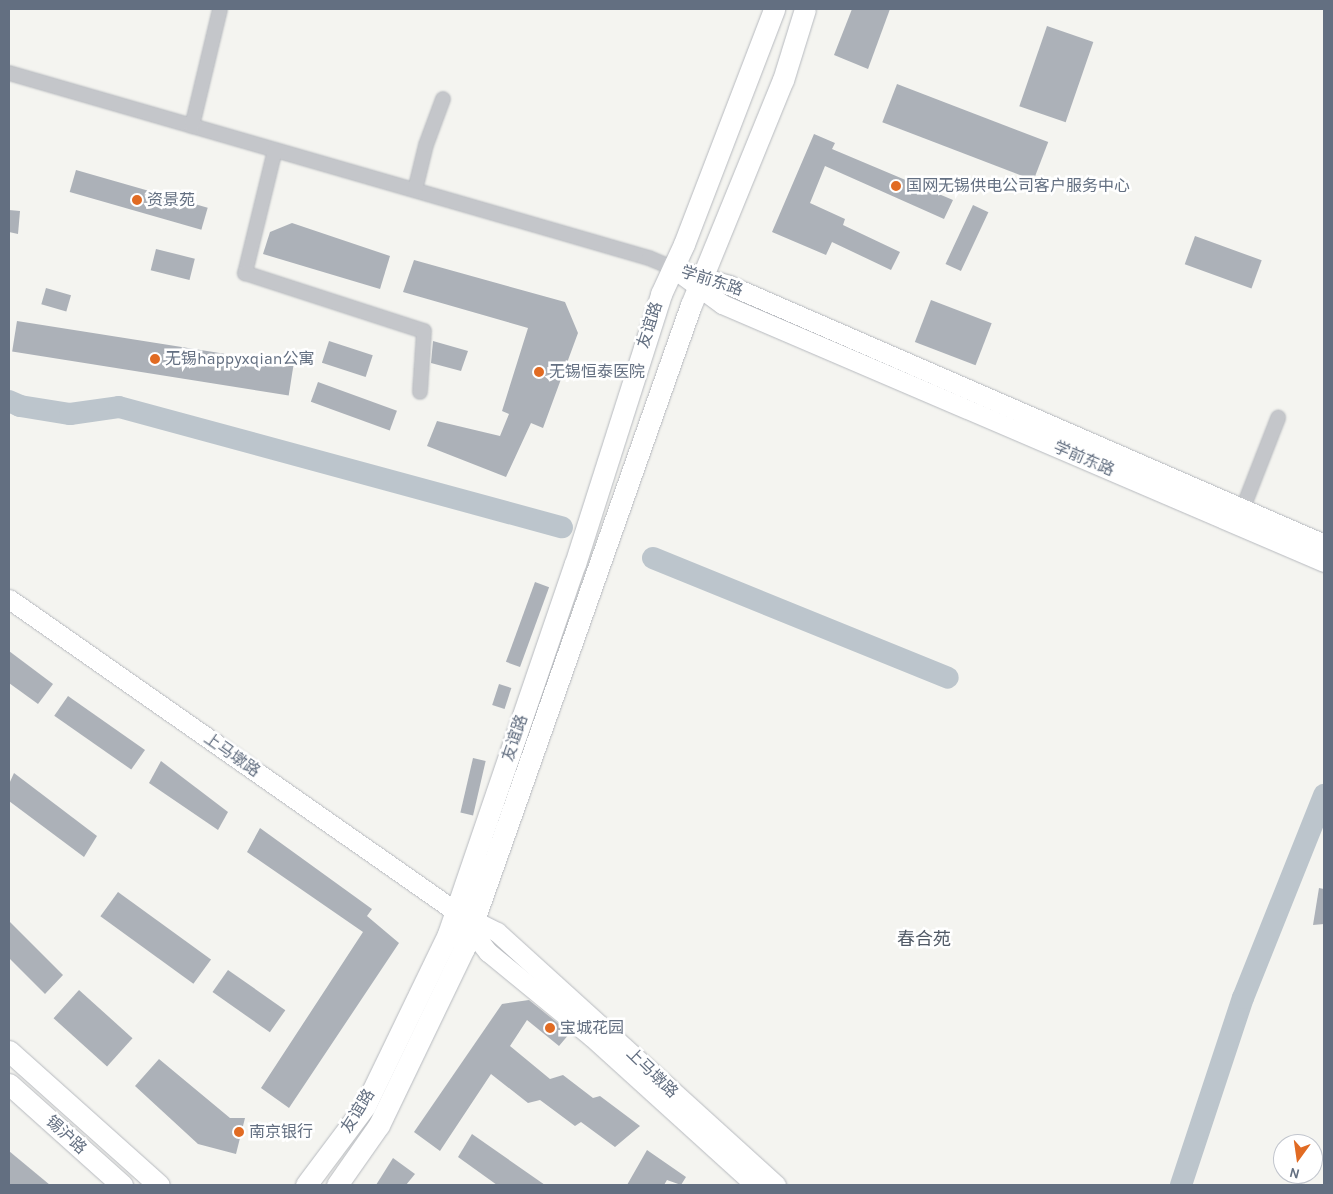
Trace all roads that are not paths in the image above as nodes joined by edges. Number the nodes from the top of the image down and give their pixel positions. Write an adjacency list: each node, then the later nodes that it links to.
1 (220, 9): 6 (street)
2 (774, 9): 9 (main road, 友谊路)
3 (805, 9): 10 (main road, 友谊路)
4 (9, 73): 6 (street)
5 (443, 99): 8 (street)
6 (192, 126): 7 (street)
7 (276, 150): 8 (street); 11 (street)
8 (415, 190): 9 (street)
9 (673, 268): 10 (main road, 学前东路); 17 (main road, 友谊路)
10 (701, 282): 13 (main road, 学前东路); 15 (main road, 学前东路); 18 (main road, 友谊路)
11 (420, 392)
12 (1278, 418): 13 (street)
13 (1243, 508): 14 (main road, 学前东路)
14 (1324, 544)
15 (1324, 562)
16 (9, 599): 17 (main road, 上马墩路)
17 (456, 910): 18 (main road, 上马墩路); 23 (main road, 友谊路)
18 (473, 926): 24 (main road, 友谊路); 25 (main road, 上马墩路); 26 (main road, 上马墩路)
19 (9, 1051): 22 (main road)
20 (9, 1084): 21 (main road, 锡沪路)
21 (122, 1185)
22 (159, 1185)
23 (306, 1185)
24 (337, 1185)
25 (754, 1185)
26 (776, 1185)

